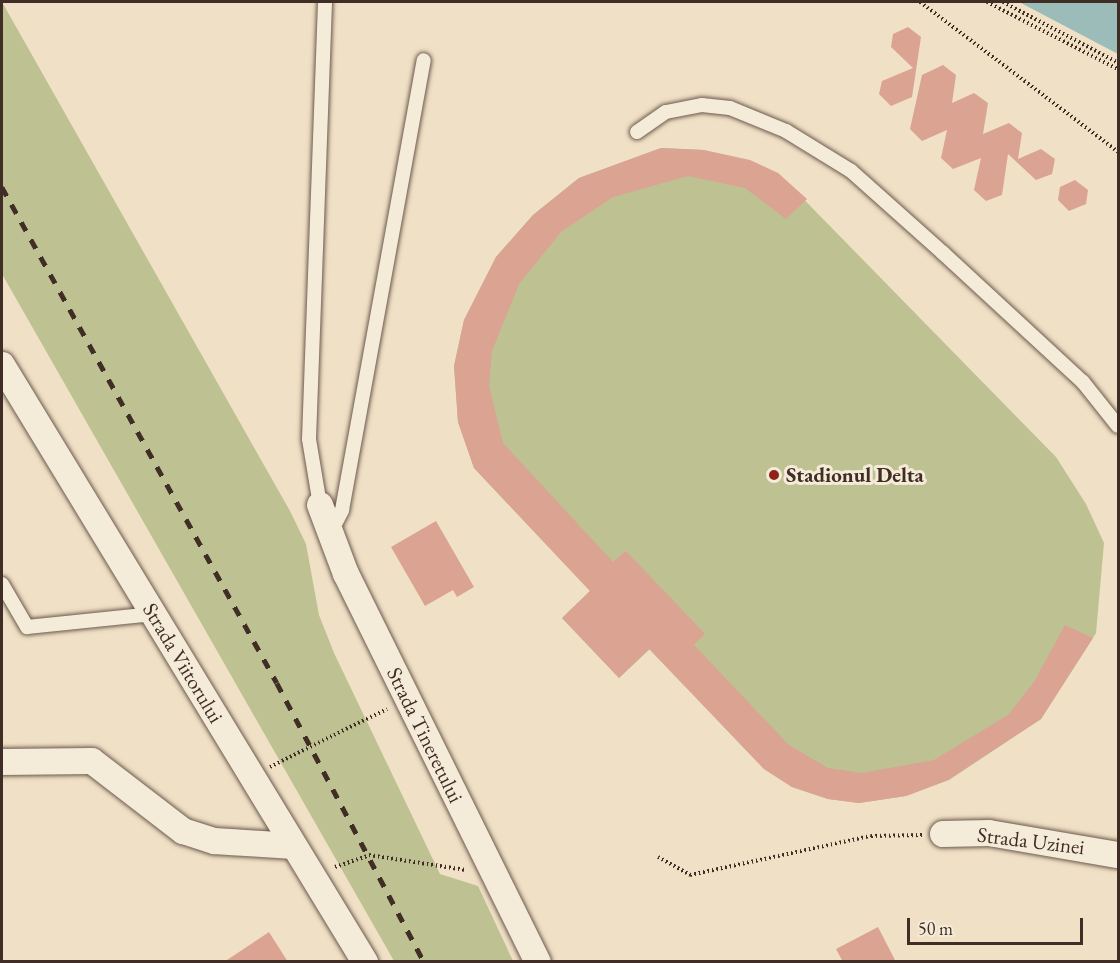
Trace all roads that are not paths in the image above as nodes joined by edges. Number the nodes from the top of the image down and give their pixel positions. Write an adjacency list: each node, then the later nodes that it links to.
1 (325, 2): 6 (lane)
2 (424, 60): 7 (lane)
3 (637, 132): 5 (lane)
4 (2, 365): 9 (street, Strada Viitorului)
5 (1119, 426)
6 (320, 505): 7 (street, Strada Tineretului)
7 (332, 532): 15 (street, Strada Tineretului)
8 (2, 584): 9 (lane)
9 (153, 614): 12 (street, Strada Viitorului)
10 (2, 762): 12 (street)
11 (944, 834): 13 (street, Strada Uzinei)
12 (294, 846): 14 (street, Strada Viitorului)
13 (1119, 855)
14 (365, 962)
15 (538, 962)

